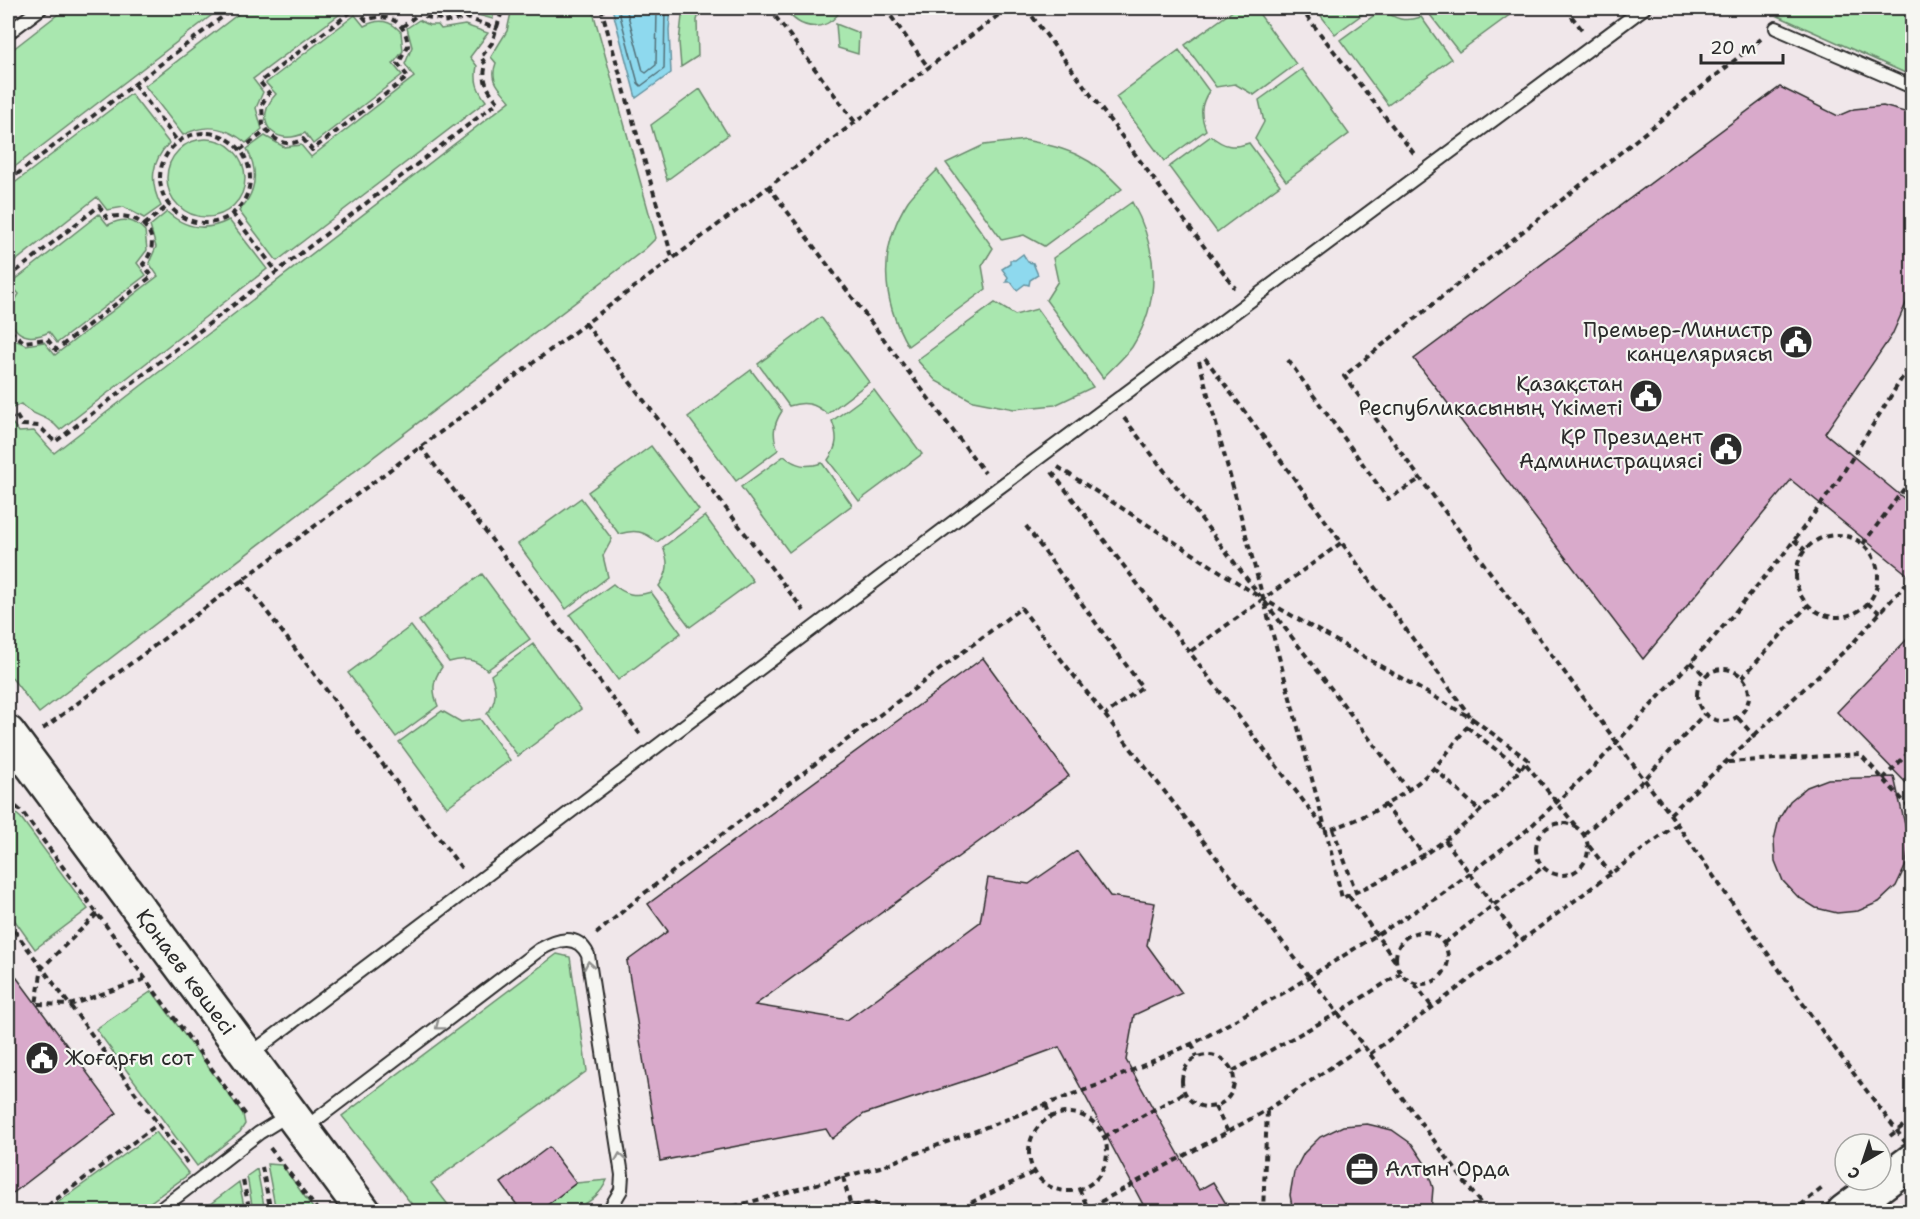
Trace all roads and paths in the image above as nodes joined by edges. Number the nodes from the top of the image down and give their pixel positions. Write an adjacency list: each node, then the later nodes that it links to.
1 (41, 8): 17 (lane)
2 (234, 8): 20 (path)
3 (356, 8): 14 (path); 23 (path)
4 (503, 8): 16 (path)
5 (601, 8): 32 (path)
6 (769, 8): 22 (path)
7 (885, 8): 19 (path)
8 (1008, 8): 19 (path)
9 (1026, 8): 37 (path)
10 (1300, 8): 26 (path)
11 (1565, 8): 18 (path)
12 (1644, 8): 18 (lane)
13 (420, 10): 14 (path); 16 (path)
14 (402, 27): 23 (path)
15 (1776, 28): 21 (lane); 48 (path)
16 (498, 29): 33 (path)
17 (8, 33)
18 (1594, 45): 26 (lane)
19 (928, 67): 22 (path)
20 (134, 84): 24 (path); 27 (path)
21 (1912, 87)
22 (855, 122): 28 (path)
23 (266, 131): 25 (path)
24 (178, 142): 25 (path); 29 (path)
25 (240, 150): 30 (path)
26 (1426, 170): 37 (lane)
27 (8, 181)
28 (768, 186): 32 (path); 49 (path)
29 (169, 205): 30 (path); 31 (path)
30 (232, 213): 33 (path)
31 (144, 225): 34 (path); 39 (path)
32 (672, 257): 38 (path)
33 (277, 272): 44 (path)
34 (8, 278)
35 (8, 288): 36 (path)
36 (8, 300)
37 (1247, 304): 40 (lane)
38 (585, 323): 45 (path); 61 (path)
39 (8, 330)
40 (1194, 343): 43 (lane); 52 (path); 57 (path)
41 (1287, 360): 48 (path)
42 (1912, 362): 51 (path)
43 (1113, 403): 46 (lane); 57 (path)
44 (8, 420)
45 (420, 446): 56 (path); 74 (path)
46 (1041, 456): 49 (lane); 57 (path); 62 (path)
47 (1912, 478): 53 (path)
48 (1420, 479): 80 (path)
49 (997, 489): 61 (lane)
50 (1026, 526): 67 (path)
51 (1794, 540): 54 (path); 63 (path)
52 (1341, 543): 57 (path); 69 (path)
53 (1863, 544): 54 (path); 58 (path)
54 (1805, 550): 59 (path)
55 (1912, 577): 60 (path)
56 (242, 579): 72 (path); 97 (path)
57 (1263, 599): 62 (path); 69 (path); 81 (path); 90 (path)
58 (1868, 603): 59 (path); 60 (path)
59 (1809, 605): 65 (path)
60 (1880, 613): 71 (path)
61 (816, 627): 74 (lane)
62 (1191, 651): 90 (path)
63 (1691, 662): 64 (path); 114 (path)
64 (1705, 676): 65 (path); 66 (path)
65 (1743, 678): 68 (path)
66 (1704, 714): 68 (path); 80 (path)
67 (1104, 715): 105 (path); 113 (path)
68 (1738, 718): 71 (path)
69 (1473, 719): 70 (path); 76 (path)
70 (1467, 727): 77 (path); 78 (path)
71 (1755, 737): 75 (path)
72 (13, 741): 117 (street, Қонаев көшесі)
73 (1912, 749): 79 (path)
74 (652, 751): 97 (lane)
75 (1727, 762): 79 (path); 86 (path)
76 (1526, 764): 78 (path); 88 (path)
77 (1434, 768): 81 (path); 85 (path)
78 (1521, 769): 85 (path)
79 (1883, 779): 84 (path)
80 (1644, 780): 86 (path); 91 (path)
81 (1408, 789): 83 (path)
82 (8, 800): 101 (path)
83 (1384, 804): 89 (path); 94 (path)
84 (1912, 810)
85 (1481, 812): 92 (path)
86 (1670, 814): 87 (path)
87 (1677, 824): 96 (path); 132 (path, bridge)
88 (1575, 825): 91 (path); 95 (path)
89 (1333, 829): 90 (path); 98 (path)
90 (1326, 831): 99 (path)
91 (1584, 834): 93 (path)
92 (1445, 840): 94 (path); 100 (path)
93 (1588, 845): 95 (path); 96 (path)
94 (1424, 855): 98 (path)
95 (1543, 867): 100 (path)
96 (1611, 874): 103 (path)
97 (475, 885): 117 (lane)
98 (1356, 892): 99 (path)
99 (1349, 896): 106 (path)
100 (1493, 905): 103 (path); 104 (path)
101 (97, 913): 107 (path); 109 (path)
102 (8, 922): 107 (path)
103 (1520, 941): 112 (path)
104 (1444, 943): 106 (path); 110 (path)
105 (582, 945): 126 (lane, one-way to 126); 149 (lane, one-way to 105)
106 (1396, 961): 108 (path)
107 (42, 968): 111 (path); 111 (path)
108 (1401, 973): 110 (path); 113 (path)
109 (145, 979): 111 (path); 129 (path)
110 (1414, 982): 112 (path)
111 (70, 1005): 127 (path)
112 (1432, 1007): 116 (path)
113 (1338, 1013): 115 (path); 119 (path)
114 (1192, 1044): 118 (path); 121 (path)
115 (1364, 1046): 116 (path); 123 (path)
116 (1370, 1054): 156 (path)
117 (248, 1056): 126 (street, Қонаев көшесі)
118 (1197, 1057): 119 (path); 120 (path)
119 (1233, 1071): 122 (path)
120 (1184, 1093): 122 (path); 131 (path)
121 (1046, 1105): 124 (path); 136 (path)
122 (1215, 1107): 128 (path)
123 (1267, 1110): 128 (path); 155 (path)
124 (1050, 1116): 131 (path); 135 (path)
125 (1912, 1119): 130 (path)
126 (297, 1122): 129 (lane); 148 (street, Қонаев көшесі)
127 (158, 1124): 137 (path); 143 (path)
128 (1228, 1132): 142 (path)
129 (260, 1133): 137 (lane); 147 (path)
130 (1893, 1134)
131 (1104, 1137): 139 (path)
132 (1912, 1150)
133 (1912, 1161): 140 (street)
134 (262, 1167): 146 (path)
135 (1034, 1172): 139 (path); 153 (path)
136 (843, 1177): 141 (path); 150 (path)
137 (200, 1179): 144 (lane)
138 (243, 1180): 145 (path)
139 (1079, 1189): 142 (path)
140 (1836, 1198): 157 (path)
141 (851, 1207): 151 (path); 152 (path)
142 (1088, 1208): 154 (path)
143 (39, 1212)
144 (158, 1212)
145 (250, 1212)
146 (271, 1212)
147 (319, 1212)
148 (364, 1212)
149 (608, 1212)
150 (713, 1212)
151 (844, 1212)
152 (893, 1212)
153 (952, 1212)
154 (1082, 1212)
155 (1263, 1212)
156 (1487, 1212)
157 (1792, 1212)

